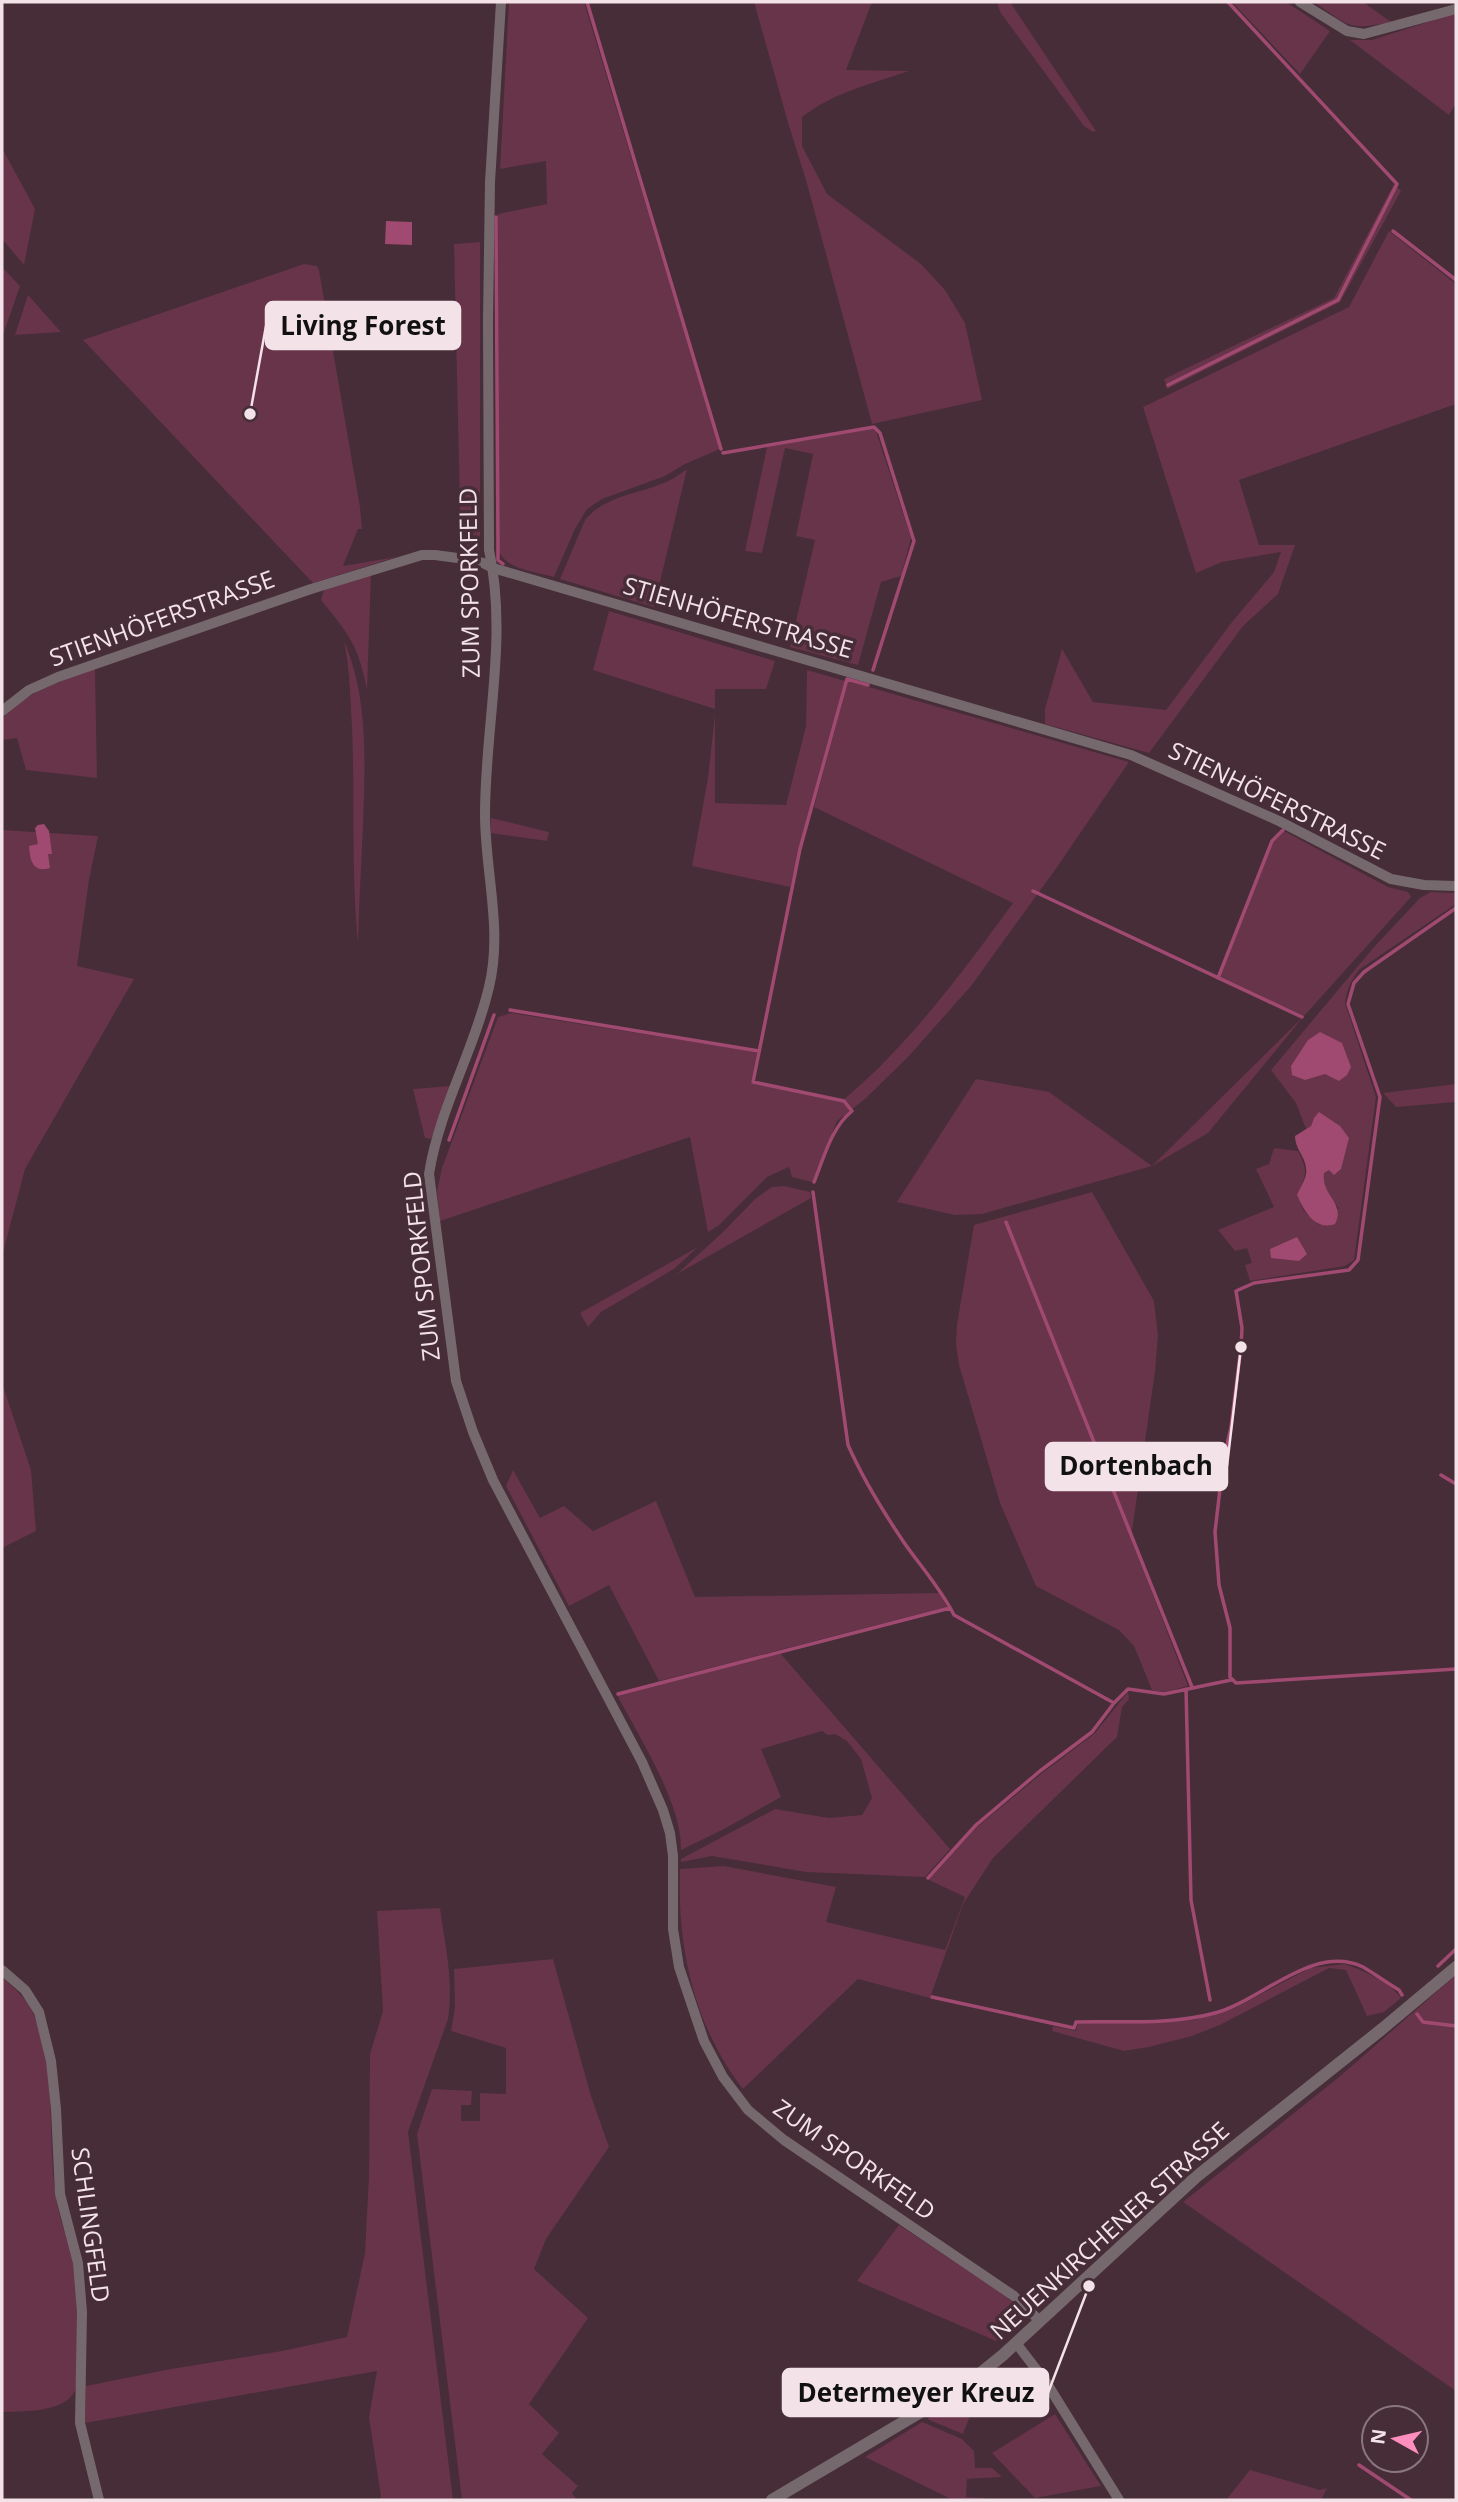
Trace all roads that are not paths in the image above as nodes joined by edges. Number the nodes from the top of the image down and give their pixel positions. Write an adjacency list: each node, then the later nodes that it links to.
1 (501, 2): 4 (street, ZUM SPORKFELD)
2 (1300, 2): 3 (street)
3 (1456, 9)
4 (493, 568): 5 (street, STIENHÖFERSTRASSE); 6 (street, STIENHÖFERSTRASSE); 9 (street, ZUM SPORKFELD)
5 (4, 705)
6 (1456, 886)
7 (1456, 1966): 9 (street, NEUENKIRCHENER STRASSE)
8 (2, 1970): 11 (street, SCHLINGFELD)
9 (1041, 2321): 10 (street, NEUENKIRCHENER STRASSE)
10 (1016, 2343): 12 (street, NEUENKIRCHENER STRASSE); 13 (street)
11 (99, 2500)
12 (772, 2500)
13 (1119, 2500)

